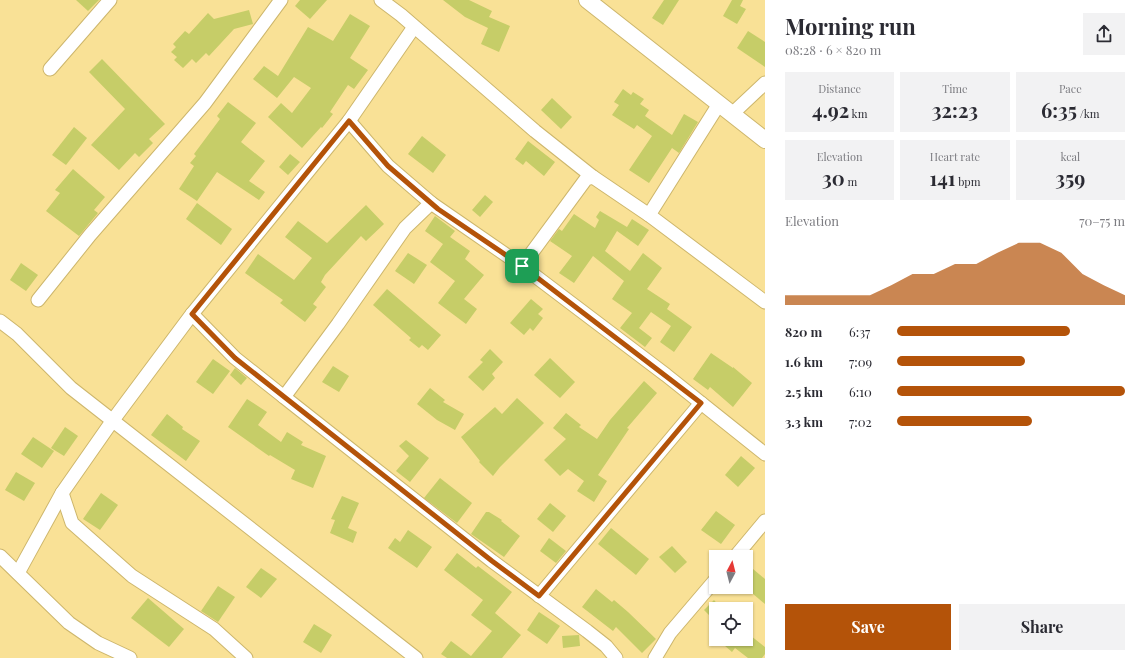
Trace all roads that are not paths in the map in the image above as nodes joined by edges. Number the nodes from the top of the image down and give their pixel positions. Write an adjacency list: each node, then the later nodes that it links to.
1 (110, 0): 6 (street)
2 (281, 0): 16 (street)
3 (381, 0): 5 (street)
4 (587, 0): 8 (street)
5 (414, 27): 10 (street); 12 (street)
6 (50, 69)
7 (765, 83): 9 (street)
8 (719, 104): 9 (street); 14 (street)
9 (732, 114): 11 (street)
10 (349, 121): 13 (street); 18 (street)
11 (765, 140)
12 (593, 178): 14 (street); 15 (street)
13 (432, 203): 15 (street); 20 (street)
14 (649, 215): 17 (street)
15 (522, 266): 21 (street)
16 (38, 300)
17 (765, 302)
18 (192, 314): 20 (street); 22 (street)
19 (0, 321): 22 (street)
20 (284, 397): 30 (street)
21 (701, 403): 23 (street); 30 (street)
22 (113, 420): 24 (street); 33 (street)
23 (765, 454)
24 (62, 493): 28 (street); 32 (street)
25 (765, 521): 26 (street)
26 (740, 550)
27 (0, 556): 28 (street)
28 (18, 573): 31 (street)
29 (709, 587): 35 (street)
30 (539, 596): 34 (street)
31 (130, 658)
32 (246, 658)
33 (416, 658)
34 (616, 658)
35 (655, 658)

